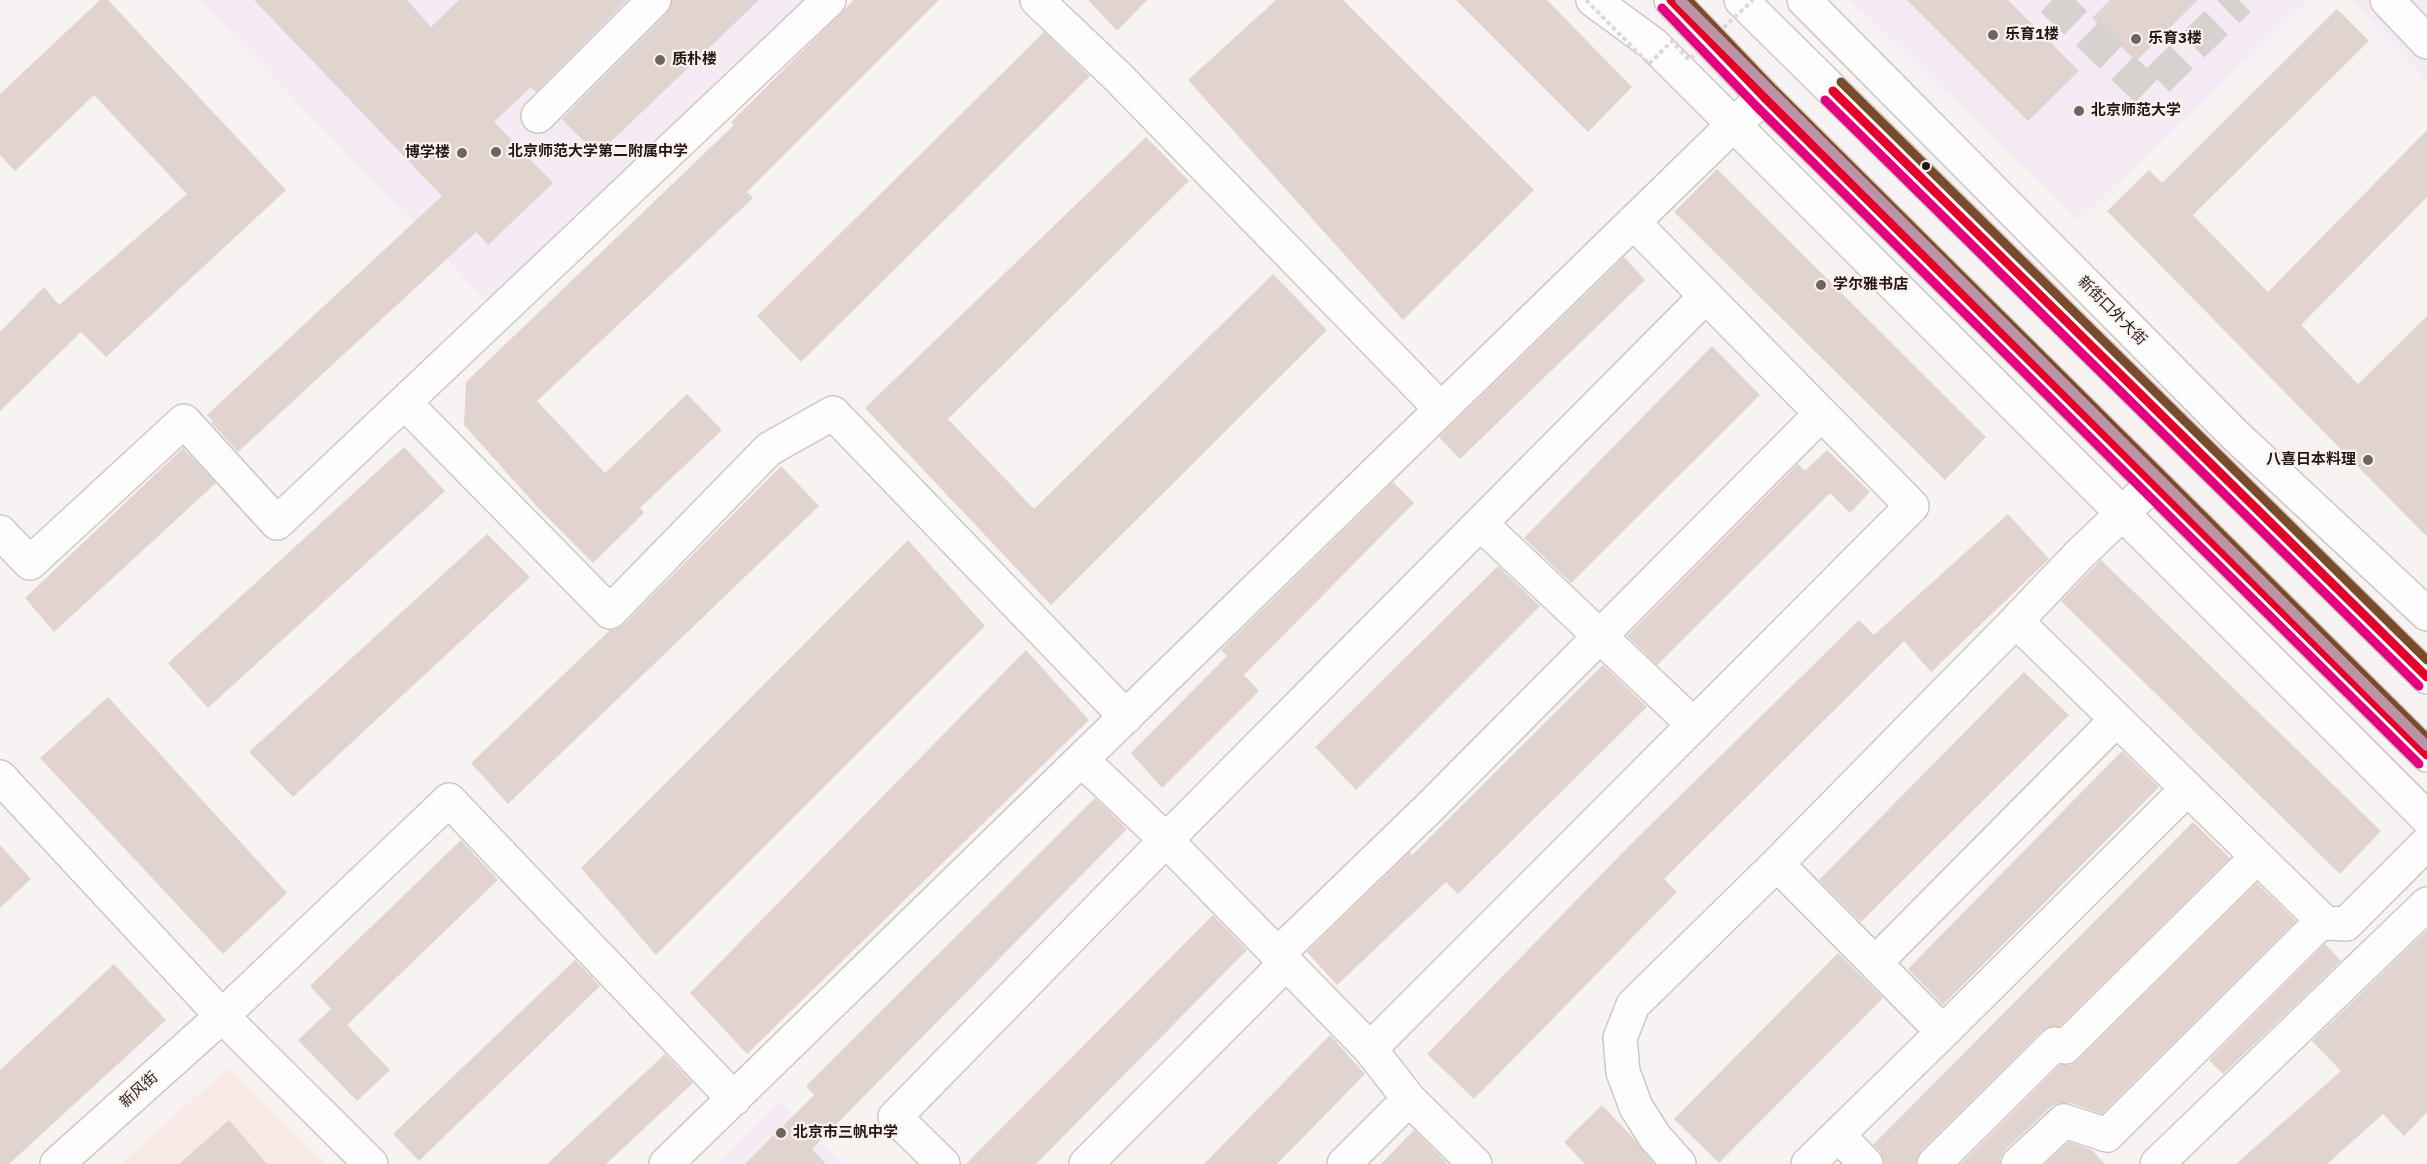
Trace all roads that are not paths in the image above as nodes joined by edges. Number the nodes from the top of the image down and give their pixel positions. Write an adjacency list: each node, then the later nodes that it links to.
1 (654, 0): 11 (street)
2 (829, 0): 15 (street)
3 (1037, 0): 16 (street)
4 (1593, 0): 12 (street)
5 (1671, 0): 10 (street)
6 (1741, 0): 25 (street)
7 (1804, 0): 22 (street, 新街口外大街)
8 (2387, 0): 9 (street)
9 (2427, 42)
10 (1764, 97): 12 (street); 18 (street)
11 (538, 116)
12 (1733, 124): 13 (street); 19 (street)
13 (1633, 222): 14 (street); 16 (street)
14 (1706, 296): 17 (street); 20 (street)
15 (405, 403): 21 (street); 26 (street)
16 (1441, 409): 26 (street)
17 (1821, 414): 24 (street); 28 (street)
18 (2153, 484): 19 (street); 29 (street)
19 (2121, 513): 23 (street); 33 (street)
20 (1481, 524): 24 (street); 34 (street)
21 (0, 532)
22 (2427, 614)
23 (2016, 621): 27 (street); 37 (street)
24 (1600, 638): 28 (street); 40 (street)
25 (2424, 668)
26 (1126, 717): 30 (street)
27 (2116, 720): 32 (street); 41 (street)
28 (1694, 725): 44 (street)
29 (2427, 755)
30 (1082, 760): 34 (street); 45 (street)
31 (0, 777): 42 (street)
32 (2187, 789): 36 (street); 43 (street)
33 (2427, 818)
34 (1166, 840): 40 (street); 51 (street)
35 (2427, 843): 39 (street)
36 (2257, 857): 39 (street); 58 (street)
37 (1777, 864): 41 (street); 55 (street)
38 (2427, 904): 60 (street)
39 (2322, 921): 59 (street)
40 (1281, 959): 44 (street); 52 (street)
41 (1875, 963): 43 (street)
42 (222, 1016): 45 (street, 新风街); 48 (street, 新风街); 49 (street)
43 (1943, 1032): 47 (street)
44 (1370, 1049): 46 (street)
45 (734, 1099): 50 (street)
46 (1409, 1100): 53 (street); 54 (street)
47 (1838, 1135): 56 (street); 57 (street)
48 (57, 1164)
49 (370, 1164)
50 (666, 1164)
51 (943, 1164)
52 (1086, 1164)
53 (1344, 1164)
54 (1475, 1164)
55 (1679, 1164)
56 (1808, 1164)
57 (1866, 1164)
58 (1934, 1164)
59 (2018, 1164)
60 (2157, 1164)

